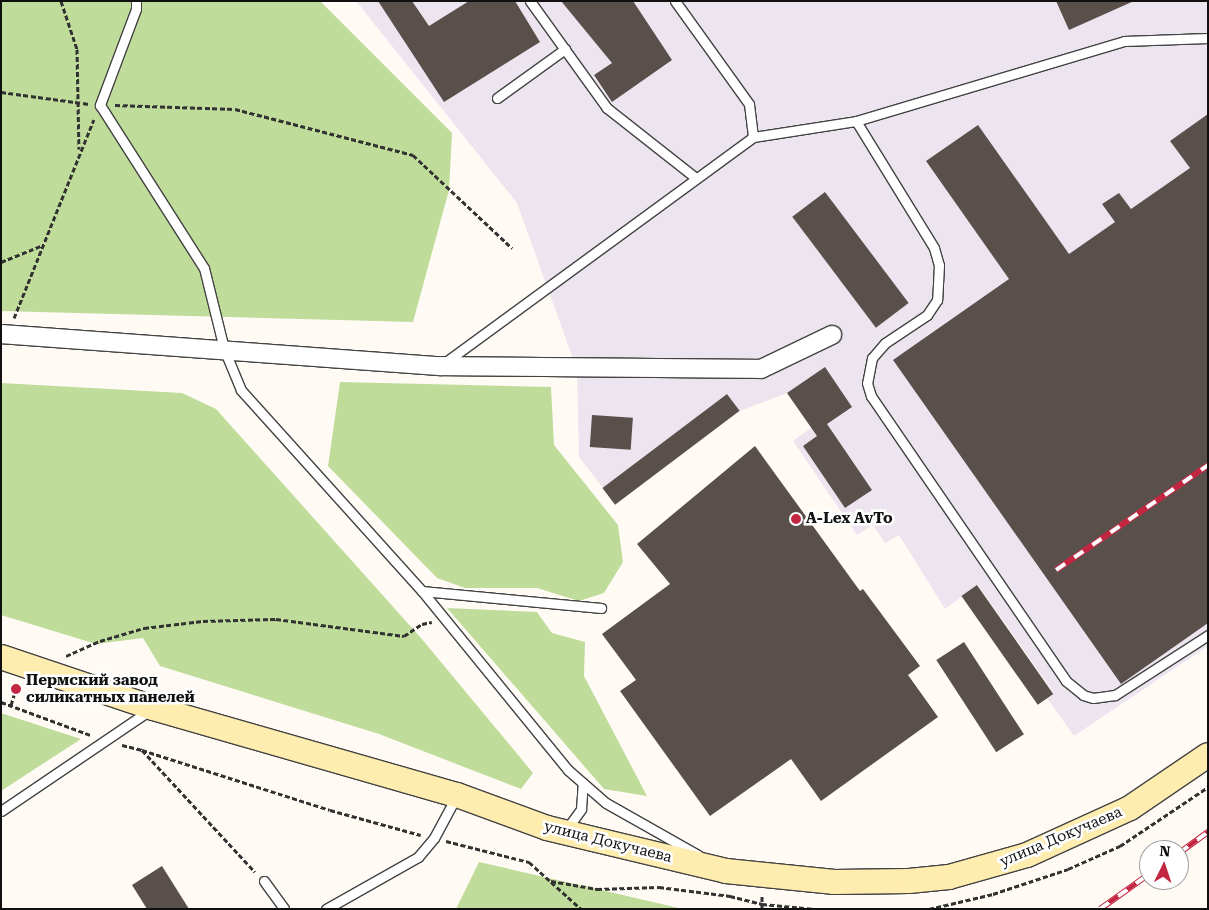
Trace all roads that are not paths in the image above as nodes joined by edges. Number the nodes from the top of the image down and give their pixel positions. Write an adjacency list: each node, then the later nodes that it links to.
1 (136, 1): 12 (lane)
2 (530, 1): 5 (lane)
3 (676, 1): 8 (lane)
4 (1208, 38): 7 (lane)
5 (565, 50): 6 (lane); 9 (lane)
6 (497, 98)
7 (856, 121): 8 (lane); 16 (lane)
8 (753, 137): 9 (lane)
9 (696, 178): 13 (lane)
10 (5, 334): 12 (street)
11 (832, 335): 13 (street)
12 (224, 349): 13 (street); 14 (lane)
13 (440, 366)
14 (422, 591): 15 (lane); 20 (lane)
15 (601, 608)
16 (1208, 635)
17 (1, 657): 18 (main road, улица Докучаева)
18 (153, 708): 21 (main road, улица Докучаева); 22 (lane)
19 (1208, 755): 24 (main road, улица Докучаева)
20 (583, 783): 23 (lane); 24 (lane)
21 (457, 795): 23 (main road, улица Докучаева); 27 (lane)
22 (1, 811)
23 (564, 833): 24 (main road, улица Докучаева)
24 (726, 871)
25 (264, 882): 26 (lane)
26 (284, 909)
27 (326, 909)

